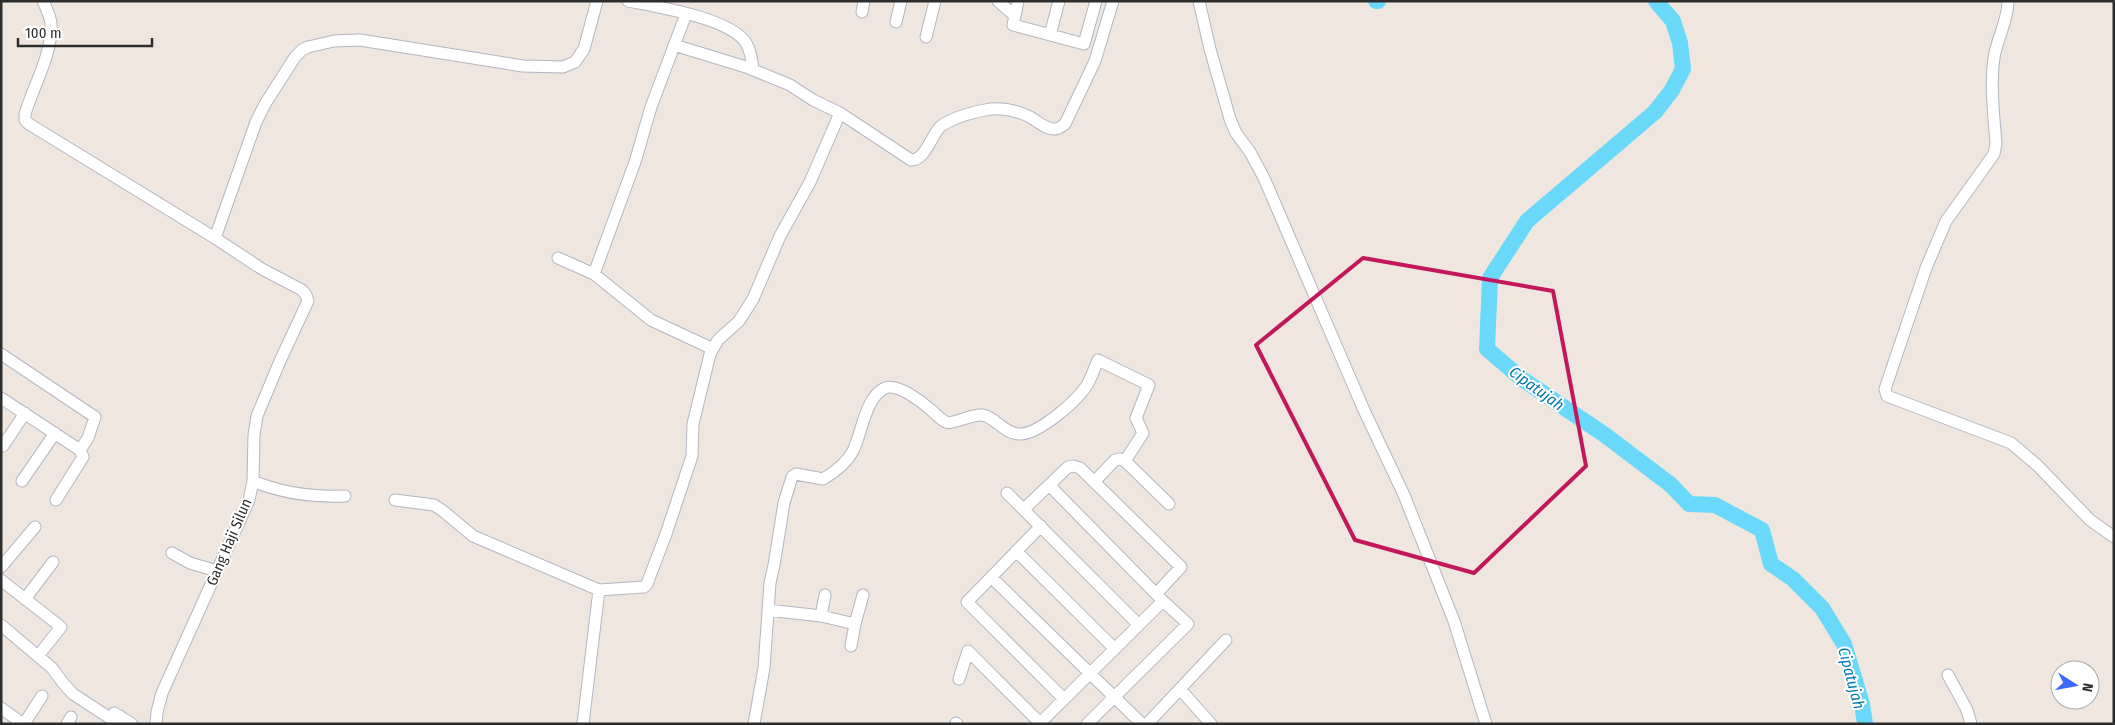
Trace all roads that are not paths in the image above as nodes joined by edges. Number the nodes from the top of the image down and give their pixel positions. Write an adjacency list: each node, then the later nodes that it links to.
1 (43, 1): 21 (street)
2 (597, 1): 21 (street)
3 (628, 1): 13 (street)
4 (901, 1): 15 (street)
5 (935, 1): 17 (street)
6 (998, 1): 14 (street)
7 (1018, 1): 14 (street)
8 (1059, 1): 16 (street)
9 (1096, 1): 16 (street)
10 (1113, 1): 20 (street)
11 (1200, 1): 83 (street)
12 (2008, 1): 44 (street)
13 (686, 14): 18 (street); 19 (street)
14 (1014, 15): 16 (street)
15 (896, 22)
16 (1050, 35)
17 (926, 37)
18 (674, 45): 19 (street); 23 (street)
19 (753, 70): 20 (street)
20 (840, 113): 24 (street)
21 (215, 238): 33 (street, Gang Haji Silun)
22 (558, 258): 23 (street)
23 (594, 274): 24 (street)
24 (713, 349): 52 (street)
25 (2, 358): 30 (street)
26 (1, 398): 27 (street)
27 (25, 413): 28 (street); 29 (street)
28 (55, 433): 30 (street); 32 (street)
29 (3, 446)
30 (80, 450): 38 (street)
31 (1125, 461): 34 (street); 40 (street); 57 (street)
32 (22, 481)
33 (253, 481): 37 (street); 49 (street, Gang Haji Silun)
34 (1094, 482): 35 (street); 55 (street)
35 (1049, 485): 41 (street); 55 (street)
36 (1007, 493): 41 (street)
37 (345, 496)
38 (56, 500)
39 (395, 500): 52 (street)
40 (1169, 504)
41 (1024, 509): 42 (street)
42 (1041, 526): 45 (street); 61 (street)
43 (35, 527): 48 (street)
44 (2114, 537)
45 (1016, 551): 50 (street); 64 (street)
46 (172, 553): 49 (street)
47 (53, 562): 56 (street)
48 (1, 567)
49 (217, 571): 77 (street, Gang Haji Silun)
50 (991, 576): 66 (street); 72 (street)
51 (1, 580): 56 (street)
52 (599, 590): 78 (street)
53 (863, 595): 59 (street)
54 (825, 596): 58 (street)
55 (1160, 597): 61 (street); 71 (street)
56 (26, 599): 65 (street)
57 (768, 610): 58 (street); 79 (street)
58 (821, 616): 59 (street)
59 (855, 624): 63 (street)
60 (1, 625): 65 (street)
61 (1139, 625): 64 (street)
62 (1226, 640): 69 (street)
63 (850, 646)
64 (1115, 650): 66 (street)
65 (38, 656): 76 (street)
66 (1090, 675): 71 (street); 72 (street)
67 (1948, 675): 84 (street)
68 (959, 679): 72 (street)
69 (1180, 689): 74 (street); 82 (street)
70 (42, 696): 75 (street)
71 (1114, 698): 80 (street); 81 (street)
72 (1064, 700)
73 (1, 708): 75 (street)
74 (1155, 721)
75 (24, 724)
76 (132, 724)
77 (156, 724)
78 (583, 724)
79 (754, 724)
80 (1087, 724)
81 (1142, 724)
82 (1211, 724)
83 (1486, 724)
84 (1971, 724)

